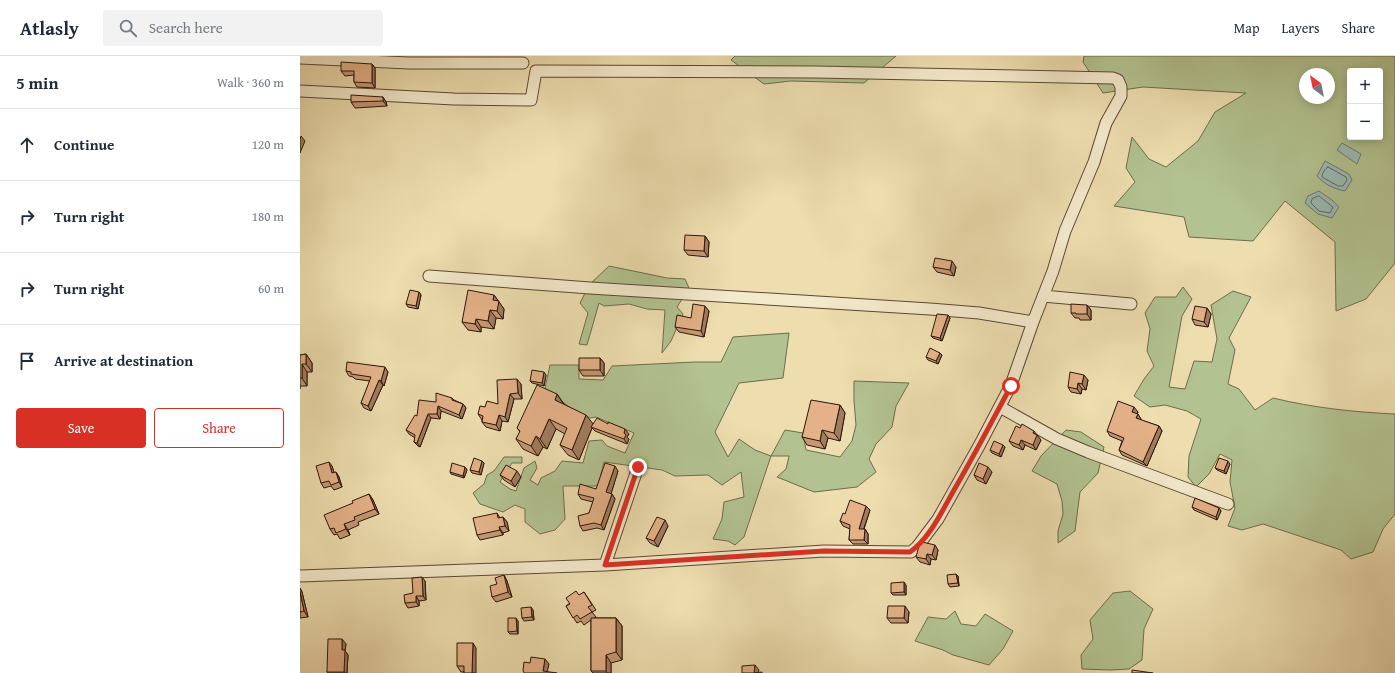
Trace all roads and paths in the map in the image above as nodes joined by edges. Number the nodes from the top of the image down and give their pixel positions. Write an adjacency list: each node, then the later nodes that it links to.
1 (300, 58): 2 (street)
2 (347, 58): 3 (street)
3 (523, 63)
4 (300, 91): 6 (street)
5 (429, 276): 8 (street)
6 (1043, 296): 7 (street); 8 (street)
7 (1131, 304)
8 (1033, 322): 9 (street)
9 (1000, 406): 11 (street); 12 (street)
10 (638, 467): 12 (street)
11 (1228, 504)
12 (605, 565): 13 (street)
13 (300, 576)

